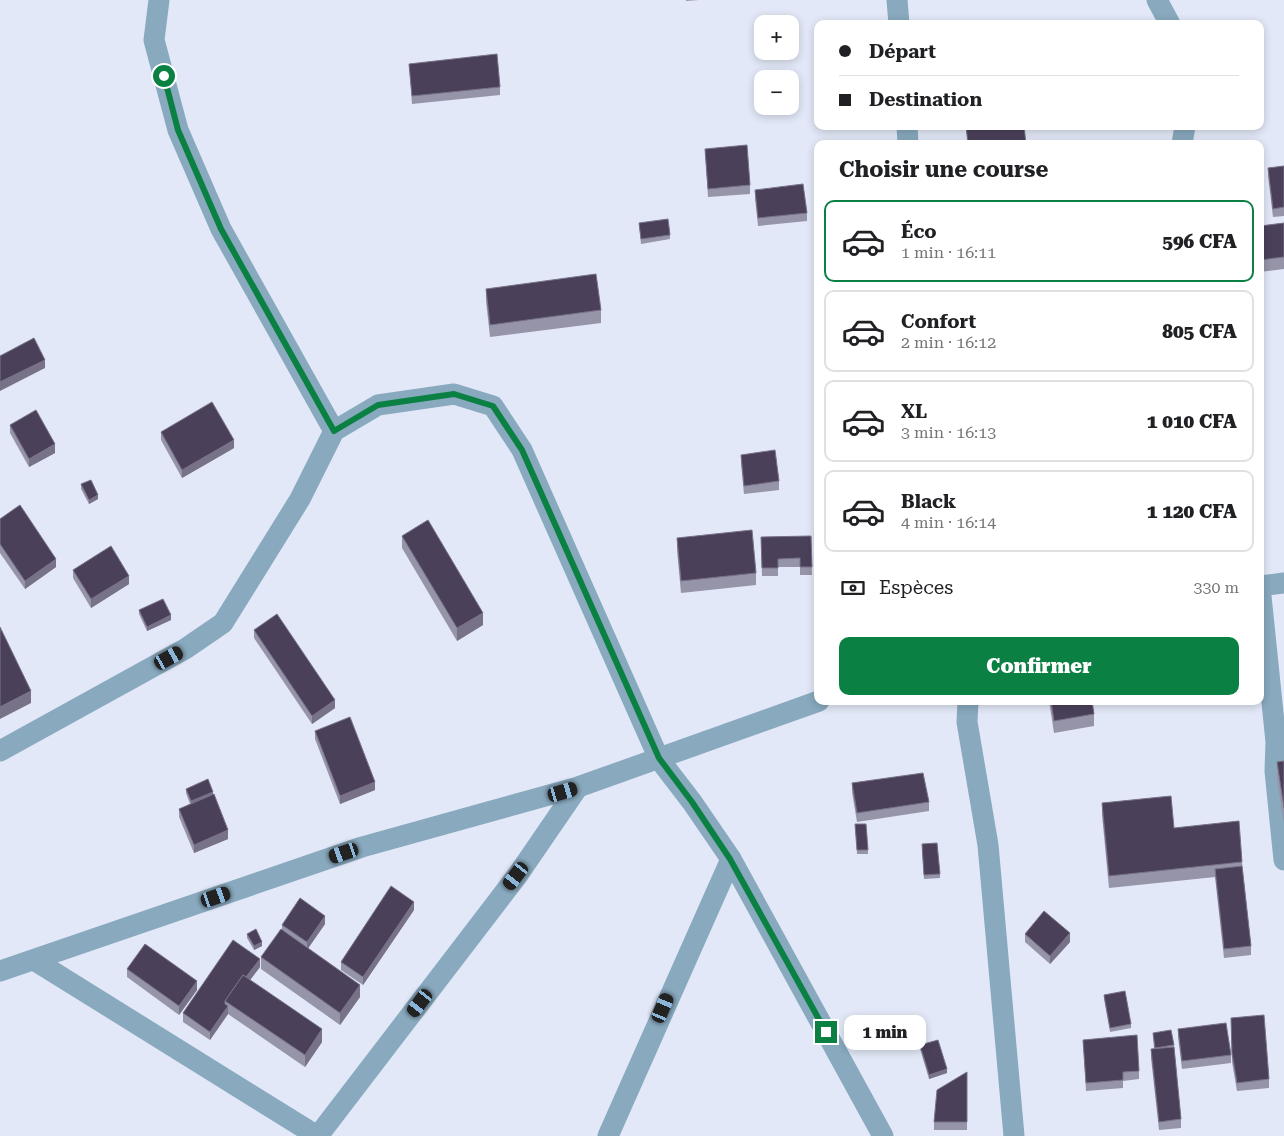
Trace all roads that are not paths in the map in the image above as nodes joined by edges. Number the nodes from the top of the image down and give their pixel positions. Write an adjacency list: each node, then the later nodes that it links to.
1 (159, 0): 6 (street)
2 (897, 0): 4 (street)
3 (1157, 0): 5 (street)
4 (899, 20)
5 (1168, 20)
6 (334, 431): 12 (street); 13 (street)
7 (1284, 583): 8 (street)
8 (1264, 586)
9 (1264, 625): 16 (street)
10 (814, 703): 13 (street)
11 (968, 705): 22 (street)
12 (0, 751)
13 (659, 758): 14 (street); 15 (street)
14 (578, 787): 17 (street); 19 (street)
15 (730, 859): 20 (street); 21 (street)
16 (1284, 860)
17 (34, 960): 18 (street); 19 (street)
18 (0, 971)
19 (318, 1136)
20 (608, 1136)
21 (883, 1136)
22 (1014, 1136)

